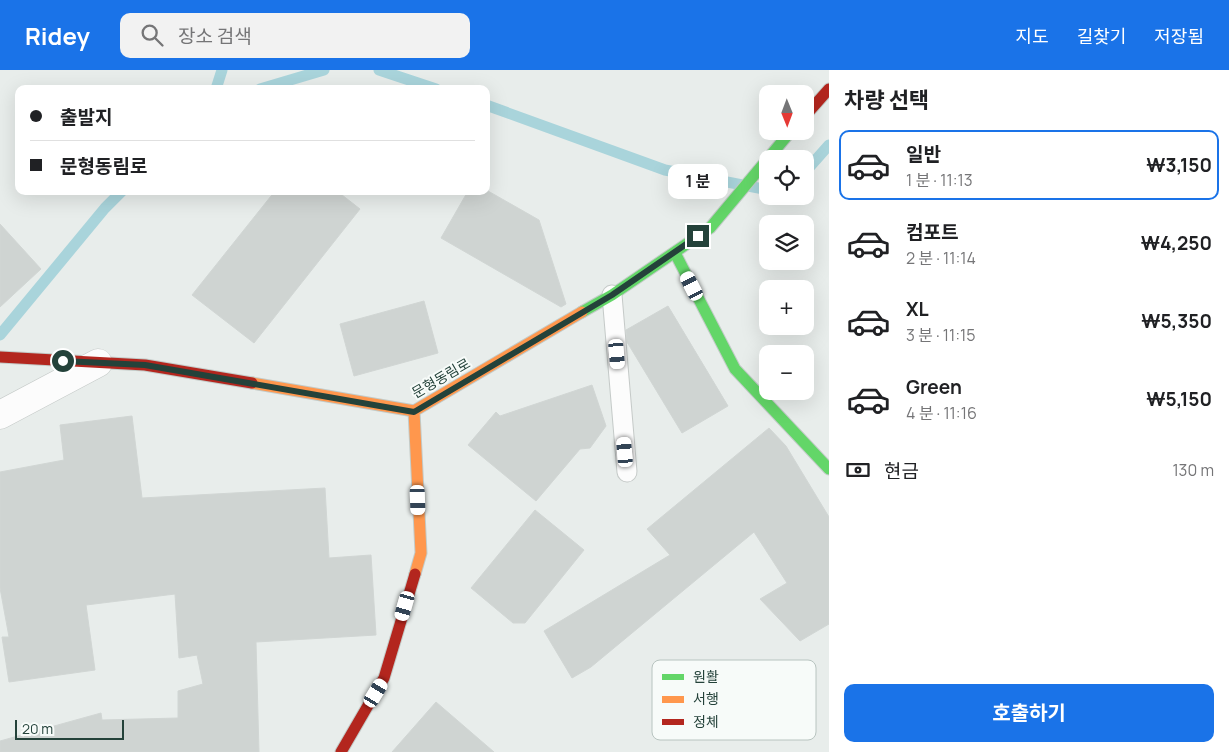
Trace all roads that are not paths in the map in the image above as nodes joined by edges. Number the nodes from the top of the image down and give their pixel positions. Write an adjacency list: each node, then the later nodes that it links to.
1 (829, 89): 2 (street)
2 (814, 106)
3 (783, 140): 4 (street, 문형동림로)
4 (675, 253): 5 (street, 문형동림로); 10 (street)
5 (612, 295): 8 (street, 문형동림로); 11 (lane)
6 (5, 358): 7 (street)
7 (98, 363): 8 (street); 9 (street)
8 (414, 412): 12 (street, 문형동림로)
9 (0, 415)
10 (829, 469)
11 (627, 472)
12 (341, 752)

